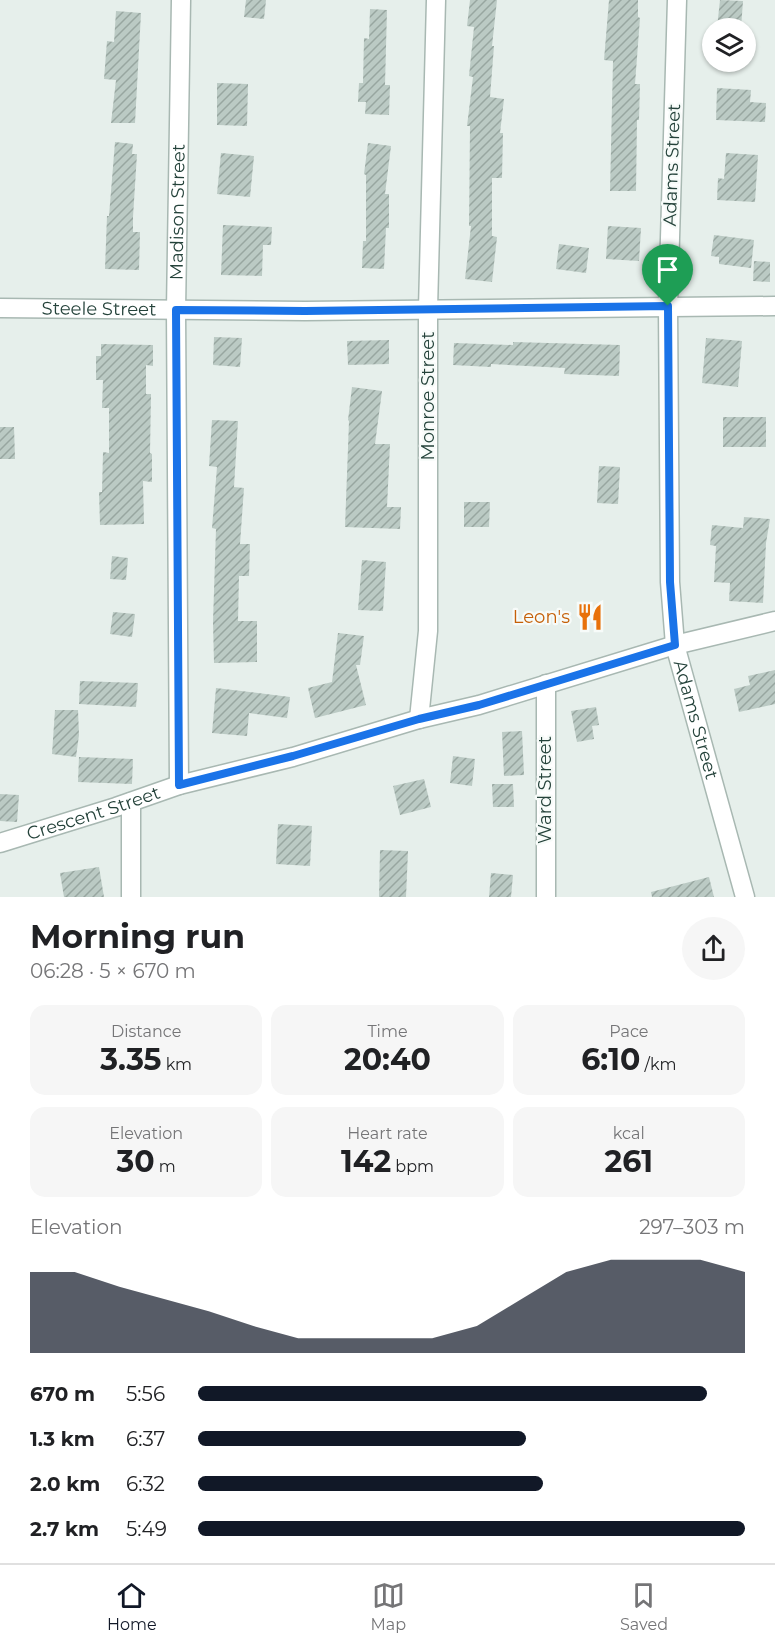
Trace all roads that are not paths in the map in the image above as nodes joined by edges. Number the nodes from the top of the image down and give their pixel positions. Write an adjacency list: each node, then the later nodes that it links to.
1 (181, 0): 8 (street, Madison Street)
2 (436, 0): 7 (street, Monroe Street)
3 (677, 0): 4 (street, Adams Street)
4 (668, 306): 5 (street, Steele Street); 7 (street, Steele Street); 10 (street, Adams Street)
5 (775, 306)
6 (0, 308): 8 (street, Steele Street)
7 (428, 309): 8 (street, Steele Street); 12 (street, Monroe Street)
8 (176, 310): 13 (street, Madison Street)
9 (775, 621): 10 (street, Crescent Street)
10 (675, 645): 11 (street, Crescent Street); 18 (street, Adams Street)
11 (546, 684): 12 (street, Crescent Street); 17 (street, Ward Street)
12 (419, 719): 13 (street, Crescent Street)
13 (179, 785): 14 (street, Crescent Street)
14 (131, 802): 15 (street, Crescent Street); 16 (street)
15 (0, 843)
16 (131, 897)
17 (546, 897)
18 (745, 897)

